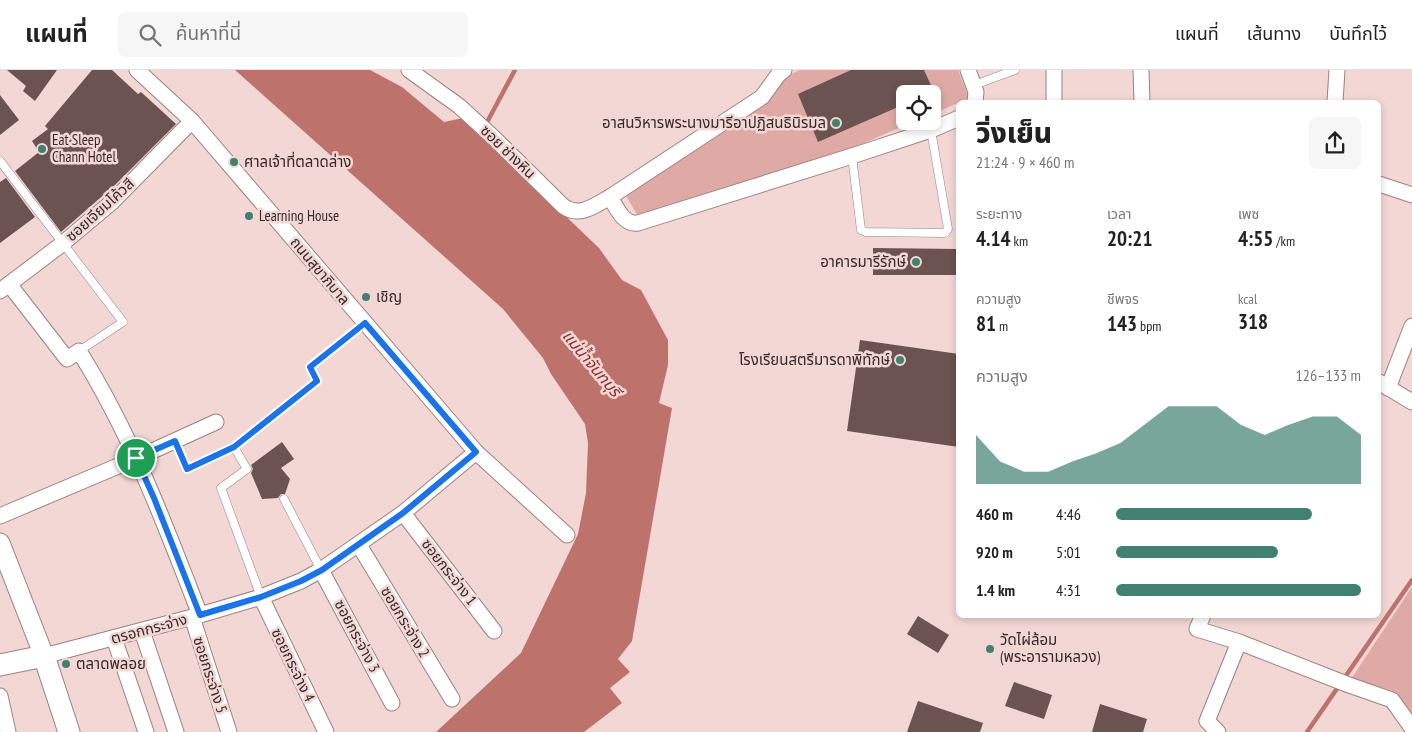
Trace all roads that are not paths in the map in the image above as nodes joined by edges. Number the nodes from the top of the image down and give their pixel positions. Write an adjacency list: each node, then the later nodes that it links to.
1 (137, 70): 15 (street, ถนนสุขาภิบาล)
2 (409, 70): 22 (street, ซอย ช่างหิน)
3 (784, 70): 22 (street, ซอย ช่างหิน)
4 (968, 70): 9 (street)
5 (1014, 70): 9 (lane)
6 (1054, 70): 11 (street)
7 (1141, 70): 12 (street)
8 (1337, 70): 13 (street)
9 (974, 85): 10 (street)
10 (975, 100)
11 (1054, 100)
12 (1142, 100)
13 (1335, 100)
14 (956, 119): 16 (street)
15 (192, 121): 23 (street, ซอยเจียมโค้วสี); 25 (street, ถนนสุขาภิบาล)
16 (941, 126)
17 (931, 130): 18 (street); 18 (lane)
18 (852, 156): 22 (street)
19 (0, 161): 23 (lane)
20 (1381, 185): 21 (street)
21 (1412, 195)
22 (610, 197)
23 (62, 244): 24 (street, ซอยเจียมโค้วสี); 27 (lane)
24 (4, 288): 27 (street)
25 (365, 323): 32 (lane); 33 (street, ถนนสุขาภิบาล)
26 (1412, 326): 28 (street)
27 (80, 351): 34 (street, ซอยกระจ่าง 5)
28 (1383, 385): 29 (street)
29 (1412, 402)
30 (216, 422): 31 (street)
31 (175, 441): 32 (lane); 34 (street)
32 (234, 447): 42 (lane)
33 (476, 452): 36 (street, ตรอกกระจ่าง); 38 (street, ถนนสุขาภิบาล)
34 (136, 458): 37 (street); 43 (street, ซอยกระจ่าง 5)
35 (284, 499): 41 (lane)
36 (403, 513): 40 (street, ตรอกกระจ่าง); 46 (street, ซอยกระจ่าง 1)
37 (0, 516)
38 (567, 535)
39 (0, 543): 49 (street)
40 (358, 545): 41 (street, ตรอกกระจ่าง); 52 (street, ซอยกระจ่าง 2)
41 (322, 570): 42 (street, ตรอกกระจ่าง); 53 (street, ซอยกระจ่าง 3)
42 (261, 597): 43 (street, ตรอกกระจ่าง); 60 (street, ซอยกระจ่าง 4)
43 (196, 616): 45 (street, ตรอกกระจ่าง); 59 (street, ซอยกระจ่าง 5)
44 (1197, 626): 48 (street)
45 (142, 630): 47 (street, ตรอกกระจ่าง); 58 (street)
46 (494, 631)
47 (114, 638): 49 (street, ตรอกกระจ่าง); 57 (street)
48 (1239, 642): 54 (street); 61 (street)
49 (44, 656): 50 (main road); 56 (main road)
50 (0, 665)
51 (0, 696): 55 (street)
52 (452, 699)
53 (392, 703)
54 (1412, 728)
55 (8, 732)
56 (69, 732)
57 (146, 732)
58 (176, 732)
59 (229, 732)
60 (326, 732)
61 (1218, 732)

